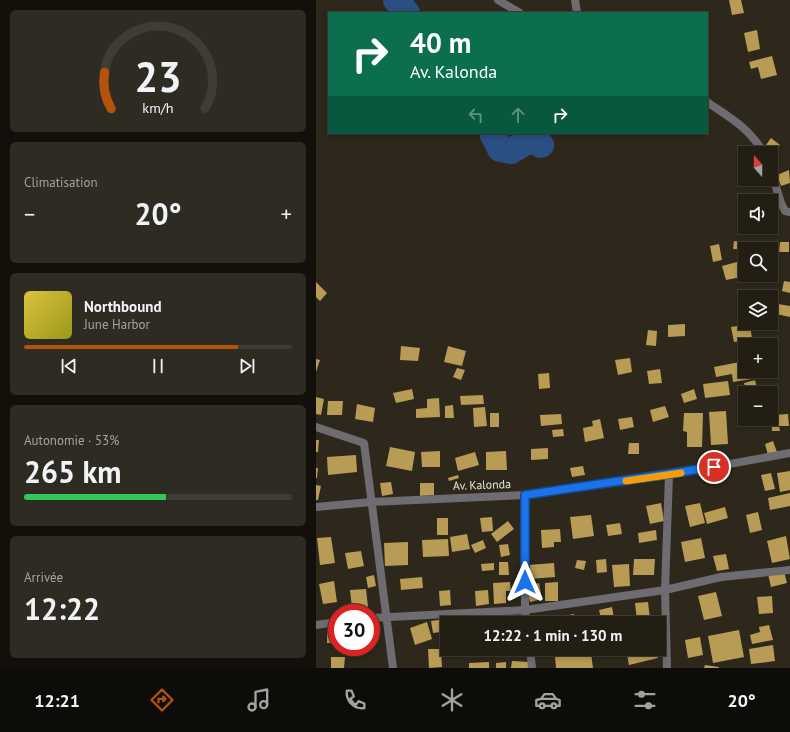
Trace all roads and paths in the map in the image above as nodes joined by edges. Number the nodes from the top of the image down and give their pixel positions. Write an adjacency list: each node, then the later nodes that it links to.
1 (498, 0): 3 (street)
2 (575, 0): 4 (street)
3 (518, 12)
4 (577, 12)
5 (708, 103): 6 (street)
6 (760, 146)
7 (775, 186): 8 (street)
8 (790, 212)
9 (316, 427): 13 (street)
10 (790, 453): 11 (street, Av. Kalonda)
11 (669, 475): 12 (street, Av. Kalonda); 16 (street)
12 (525, 495): 13 (street, Av. Kalonda); 17 (street)
13 (371, 502): 14 (street, Av. Kalonda); 18 (street)
14 (316, 507)
15 (790, 570): 16 (street)
16 (665, 590): 17 (street); 26 (street)
17 (525, 610): 18 (street); 19 (street)
18 (385, 616): 20 (street); 24 (street)
19 (525, 616)
20 (380, 617)
21 (328, 623): 22 (street)
22 (316, 625)
23 (531, 656): 25 (street)
24 (393, 668)
25 (532, 668)
26 (667, 668)

